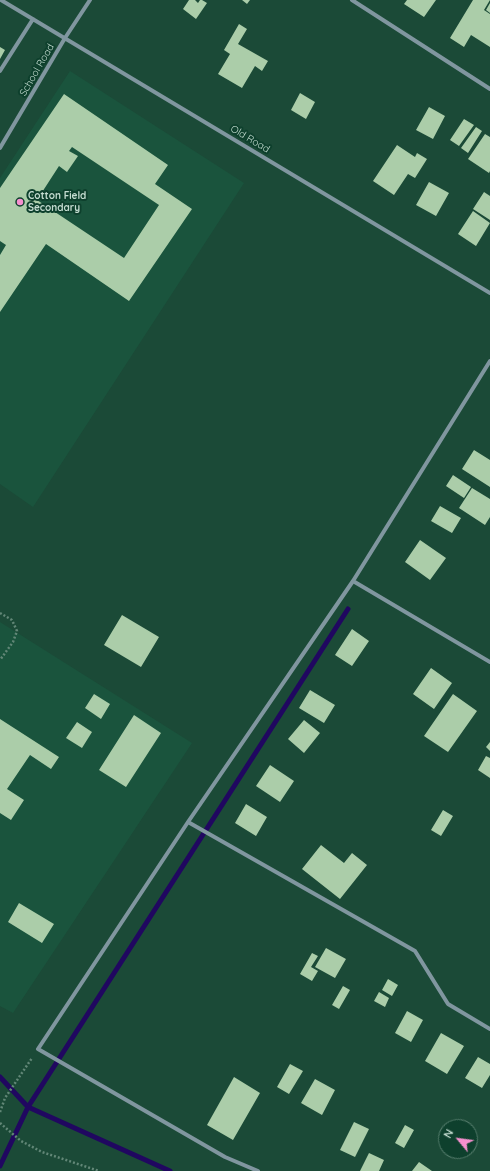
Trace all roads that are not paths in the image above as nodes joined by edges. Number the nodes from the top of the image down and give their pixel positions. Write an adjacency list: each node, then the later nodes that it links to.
1 (2, 0): 4 (street, Old Road)
2 (90, 0): 5 (street, School Road)
3 (352, 0): 7 (street)
4 (33, 19): 5 (street, Old Road); 6 (street)
5 (65, 38): 8 (street, School Road); 9 (street, Old Road)
6 (0, 71)
7 (490, 89)
8 (0, 148)
9 (490, 293)
10 (490, 361): 11 (street)
11 (353, 581): 12 (street); 13 (street)
12 (490, 662)
13 (188, 822): 14 (street); 15 (street)
14 (490, 1029)
15 (258, 1171)

